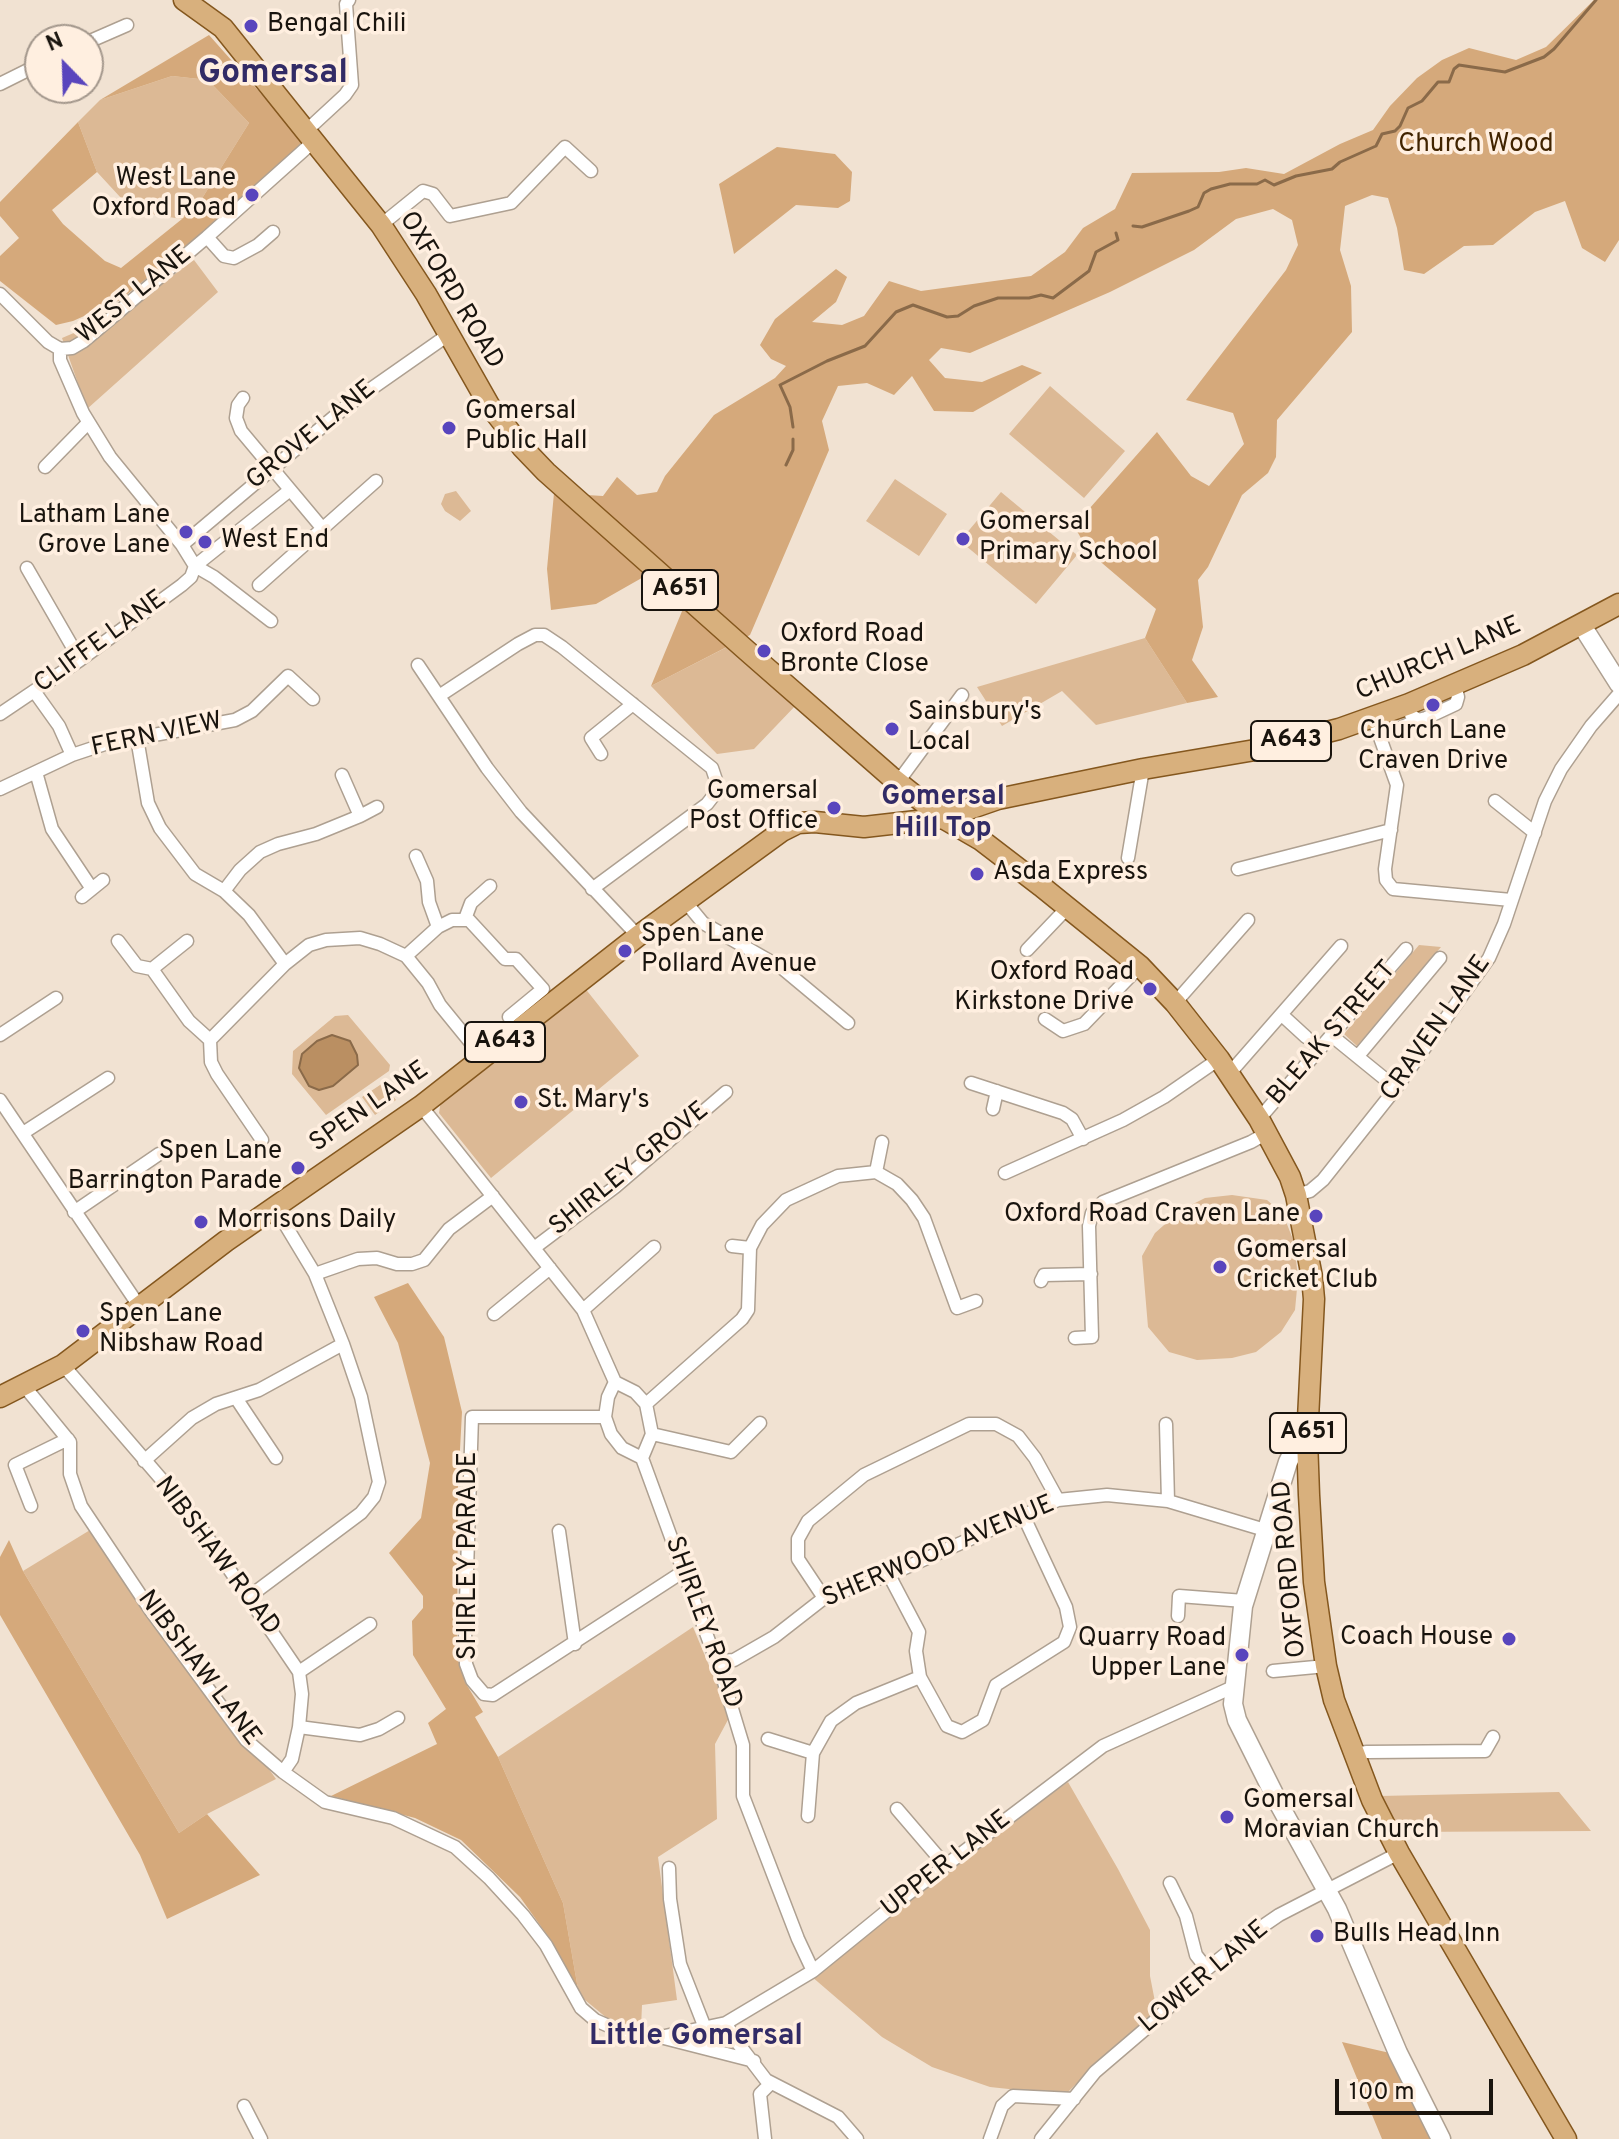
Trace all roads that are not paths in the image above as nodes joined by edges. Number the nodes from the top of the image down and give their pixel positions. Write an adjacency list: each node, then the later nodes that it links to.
1 (184, 0): 7 (main road, OXFORD ROAD / A651)
2 (345, 1): 7 (street, WEST LANE)
3 (127, 25): 4 (street)
4 (104, 35)
5 (24, 72): 6 (street)
6 (0, 84)
7 (310, 136): 9 (main road, OXFORD ROAD / A651); 11 (street, WEST LANE)
8 (591, 171): 9 (street)
9 (381, 225): 13 (main road, OXFORD ROAD / A651)
10 (273, 232): 11 (street, WEST LANE)
11 (207, 237): 14 (street, WEST LANE)
12 (0, 294): 14 (street)
13 (448, 335): 18 (street, GROVE LANE); 48 (main road, OXFORD ROAD / A651)
14 (60, 349): 16 (street)
15 (243, 398): 18 (street)
16 (88, 423): 17 (street); 22 (street)
17 (45, 467)
18 (272, 467): 20 (street); 22 (street, GROVE LANE)
19 (376, 481): 21 (street)
20 (290, 490): 21 (street); 23 (street, CLIFFE LANE)
21 (323, 529): 25 (street)
22 (182, 545): 23 (street)
23 (195, 566): 27 (street); 29 (street, CLIFFE LANE)
24 (27, 568): 29 (street)
25 (259, 585)
26 (1619, 604): 28 (main road, CHURCH LANE / A643)
27 (271, 621)
28 (1581, 624): 31 (street); 38 (main road, CHURCH LANE / A643)
29 (80, 660): 32 (street, CLIFFE LANE)
30 (418, 665): 35 (street)
31 (1619, 684)
32 (34, 691): 39 (street, CLIFFE LANE); 44 (street, FERN VIEW)
33 (1619, 694): 55 (street, CRAVEN LANE)
34 (962, 695): 48 (street)
35 (439, 696): 37 (street); 61 (street)
36 (313, 699): 42 (street, FERN VIEW)
37 (633, 704): 43 (street); 61 (street)
38 (1413, 712): 40 (main road, CHURCH LANE / A643); 41 (street)
39 (0, 714)
40 (1373, 718): 45 (main road, CHURCH LANE / A643); 54 (street)
41 (1402, 727)
42 (137, 738): 44 (street, FERN VIEW); 62 (street)
43 (601, 754)
44 (72, 755): 46 (street, FERN VIEW)
45 (1143, 769): 53 (main road, CHURCH LANE / A643); 57 (street)
46 (36, 772): 49 (street, FERN VIEW); 59 (street)
47 (342, 775): 52 (street)
48 (898, 782): 53 (main road, OXFORD ROAD / A651)
49 (0, 789)
50 (1495, 801): 55 (street)
51 (377, 807): 52 (street)
52 (360, 816): 62 (street)
53 (943, 818): 63 (main road, SPEN LANE / A643); 65 (main road, OXFORD ROAD / A651)
54 (1391, 830): 58 (street); 64 (street)
55 (1535, 833): 64 (street, CRAVEN LANE)
56 (416, 856): 68 (street)
57 (1128, 858)
58 (1238, 869)
59 (103, 880)
60 (490, 886): 66 (street)
61 (592, 889): 69 (street)
62 (224, 891): 77 (street)
63 (684, 900): 69 (main road, SPEN LANE / A643); 85 (street)
64 (1511, 900): 95 (street, CRAVEN LANE)
65 (1068, 907): 73 (street); 78 (main road, OXFORD ROAD / A651)
66 (465, 919): 68 (street); 83 (street)
67 (1248, 920): 81 (street)
68 (438, 927): 75 (street)
69 (638, 936): 91 (main road, SPEN LANE / A643)
70 (118, 941): 79 (street)
71 (187, 941): 79 (street)
72 (1406, 949): 87 (street, BLEAK STREET)
73 (1027, 950)
74 (1339, 954): 82 (street)
75 (406, 956): 77 (street); 91 (street)
76 (1440, 958): 90 (street)
77 (285, 964): 89 (street)
78 (1140, 966): 81 (main road, OXFORD ROAD / A651); 84 (street)
79 (152, 969): 89 (street)
80 (56, 998): 86 (street)
81 (1175, 1003): 92 (main road, OXFORD ROAD / A651)
82 (1282, 1015): 88 (street); 92 (street)
83 (509, 1017)
84 (1045, 1019)
85 (848, 1023)
86 (0, 1035)
87 (1332, 1036): 90 (street); 101 (street, BLEAK STREET)
88 (1306, 1037)
89 (210, 1040): 104 (street)
90 (1358, 1056): 95 (street)
91 (484, 1059): 99 (main road, SPEN LANE / A643)
92 (1224, 1066): 101 (main road, OXFORD ROAD / A651); 103 (street)
93 (108, 1078): 102 (street)
94 (971, 1083): 96 (street)
95 (1396, 1088): 109 (street, CRAVEN LANE)
96 (997, 1091): 100 (street); 103 (street)
97 (726, 1092): 115 (street, SHIRLEY GROVE)
98 (0, 1100): 102 (street)
99 (421, 1106): 110 (street); 111 (main road, SPEN LANE / A643)
100 (993, 1109)
101 (1263, 1126): 109 (main road, OXFORD ROAD / A651); 119 (street)
102 (23, 1133): 112 (street)
103 (1083, 1139): 108 (street)
104 (262, 1140)
105 (882, 1142): 107 (street)
106 (159, 1154): 112 (street)
107 (876, 1172): 116 (street); 121 (street)
108 (1005, 1173)
109 (1296, 1195): 138 (main road, OXFORD ROAD / A651)
110 (493, 1196): 115 (street); 118 (street)
111 (274, 1206): 118 (street); 122 (main road, SPEN LANE / A643)
112 (74, 1212): 122 (street)
113 (732, 1246): 116 (street)
114 (654, 1247): 123 (street)
115 (534, 1248): 117 (street)
116 (750, 1248): 132 (street)
117 (550, 1268): 123 (street); 124 (street)
118 (315, 1274): 126 (street)
119 (1091, 1274): 120 (street); 125 (street)
120 (1042, 1275)
121 (976, 1301)
122 (139, 1306): 127 (main road, SPEN LANE / A643)
123 (583, 1310): 128 (street)
124 (494, 1314)
125 (1075, 1338)
126 (343, 1344): 131 (street); 152 (street)
127 (63, 1365): 129 (main road, SPEN LANE / A643); 141 (street, NIBSHAW ROAD)
128 (615, 1382): 132 (street); 133 (street)
129 (25, 1387): 130 (main road, SPEN LANE / A643); 137 (street)
130 (0, 1397)
131 (236, 1398): 139 (street); 141 (street)
132 (646, 1404): 136 (street)
133 (605, 1417): 140 (street); 157 (street, SHIRLEY PARADE)
134 (760, 1423): 136 (street)
135 (1166, 1424): 145 (street)
136 (652, 1434): 140 (street)
137 (68, 1439): 142 (street); 172 (street, NIBSHAW LANE)
138 (1307, 1439): 148 (street); 159 (main road, OXFORD ROAD / A651)
139 (276, 1458)
140 (642, 1458): 150 (street, SHIRLEY ROAD)
141 (144, 1461): 152 (street, NIBSHAW ROAD)
142 (17, 1463): 143 (street); 146 (street)
143 (0, 1468)
144 (1058, 1500): 145 (street, SHERWOOD AVENUE); 147 (street, SHERWOOD AVENUE); 153 (street)
145 (1168, 1501): 148 (street, SHERWOOD AVENUE)
146 (31, 1506)
147 (1024, 1517): 151 (street, SHERWOOD AVENUE); 162 (street)
148 (1265, 1530): 154 (street)
149 (559, 1531): 157 (street)
150 (684, 1571): 157 (street, SHIRLEY PARADE); 158 (street, SHIRLEY ROAD)
151 (889, 1575): 153 (street, SHERWOOD AVENUE); 162 (street)
152 (250, 1596): 161 (street, NIBSHAW ROAD)
153 (824, 1598): 158 (street, SHERWOOD AVENUE)
154 (1244, 1601): 155 (street); 163 (street)
155 (1178, 1616)
156 (370, 1624): 161 (street)
157 (575, 1644)
158 (721, 1661): 181 (street, SHIRLEY ROAD)
159 (1326, 1666): 160 (street); 170 (main road, OXFORD ROAD / A651)
160 (1273, 1671)
161 (299, 1672): 165 (street)
162 (920, 1677): 169 (street)
163 (1233, 1687): 176 (street, UPPER LANE); 179 (street)
164 (398, 1718): 165 (street)
165 (299, 1727): 172 (street)
166 (1493, 1737): 168 (street)
167 (768, 1739): 169 (street)
168 (1485, 1751): 170 (street); 171 (street)
169 (813, 1753): 174 (street)
170 (1353, 1754): 175 (main road, OXFORD ROAD / A651)
171 (1494, 1764)
172 (283, 1772): 182 (street, NIBSHAW LANE)
173 (897, 1809): 176 (street)
174 (808, 1816)
175 (1399, 1853): 179 (street, LOWER LANE); 196 (main road, OXFORD ROAD / A651)
176 (945, 1865): 181 (street, UPPER LANE)
177 (669, 1868): 184 (street)
178 (1170, 1883): 180 (street)
179 (1328, 1891): 180 (street, LOWER LANE); 195 (street)
180 (1207, 1969): 188 (street, LOWER LANE)
181 (813, 1971): 183 (street, UPPER LANE)
182 (581, 2008): 185 (street, UPPER LANE)
183 (726, 2023): 184 (street, UPPER LANE); 186 (street)
184 (705, 2028): 185 (street, UPPER LANE)
185 (660, 2037): 186 (street, UPPER LANE)
186 (754, 2061): 187 (street)
187 (771, 2083): 191 (street); 192 (street)
188 (1074, 2099): 193 (street); 194 (street, LOWER LANE)
189 (244, 2106): 190 (street)
190 (261, 2139)
191 (765, 2139)
192 (857, 2139)
193 (990, 2139)
194 (1041, 2139)
195 (1441, 2139)
196 (1566, 2139)

